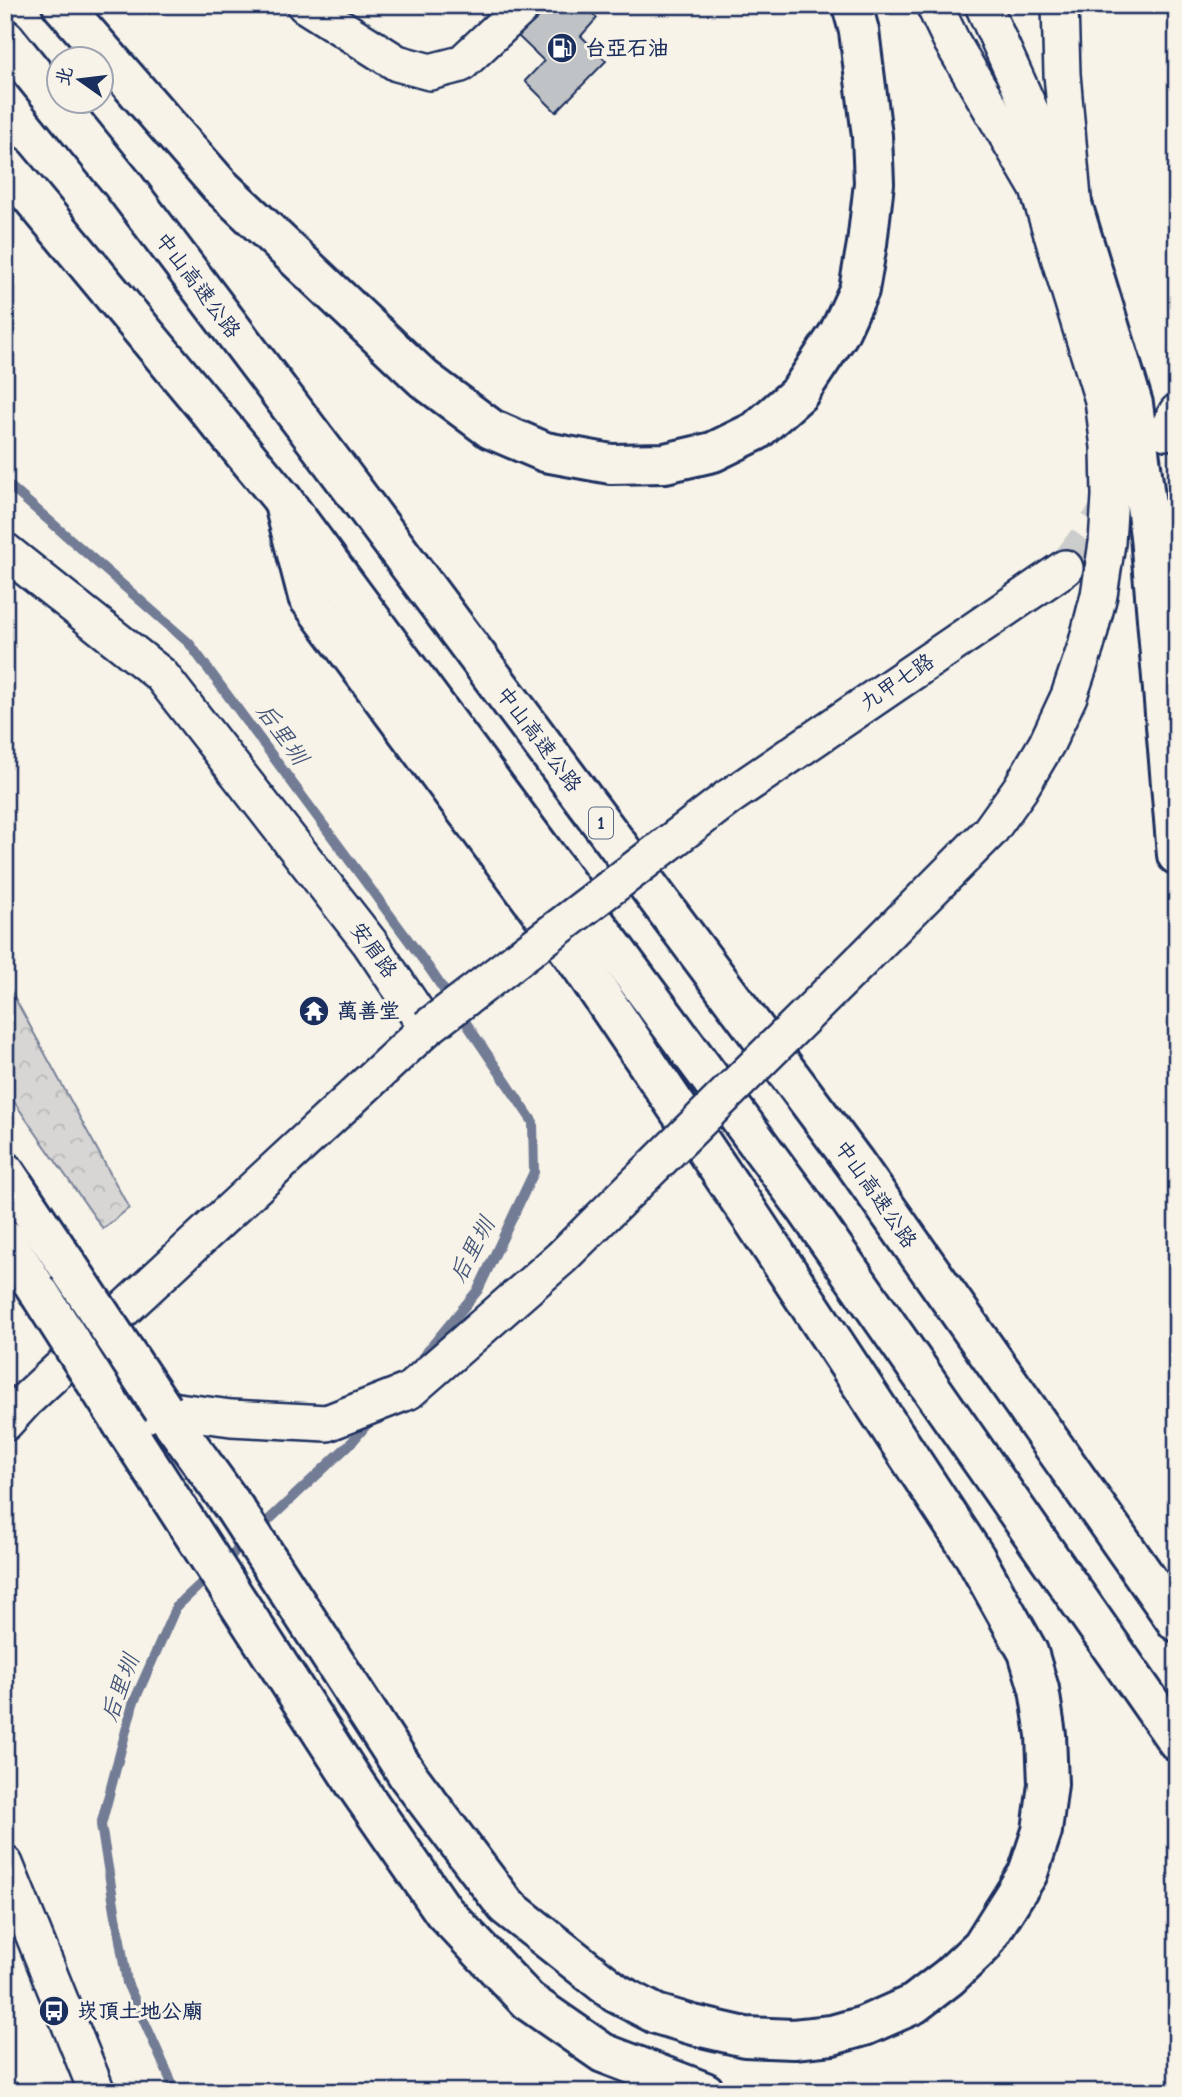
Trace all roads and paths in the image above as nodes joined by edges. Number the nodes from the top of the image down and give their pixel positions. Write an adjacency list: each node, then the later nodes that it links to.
1 (62, 5): 4 (highway)
2 (305, 5): 3 (street)
3 (524, 5)
4 (852, 5)
5 (934, 5): 11 (street)
6 (983, 5): 10 (street)
7 (1060, 5): 10 (street)
8 (5, 39): 22 (highway, 中山高速公路 / 1)
9 (5, 165): 12 (highway)
10 (1072, 204): 11 (street); 15 (highway)
11 (1091, 361): 19 (street, bridge)
12 (283, 499): 19 (highway); 23 (highway)
13 (5, 551): 16 (street, 安眉路)
14 (1065, 568): 16 (street, 九甲七路, bridge)
15 (1177, 855)
16 (427, 1028): 20 (street)
17 (5, 1172): 19 (highway, bridge)
18 (5, 1240): 21 (highway, bridge)
19 (163, 1409): 21 (street)
20 (5, 1423)
21 (122, 1423): 26 (highway)
22 (1177, 1622)
23 (1177, 1741)
24 (5, 1864): 25 (street)
25 (97, 2092)
26 (705, 2092)

